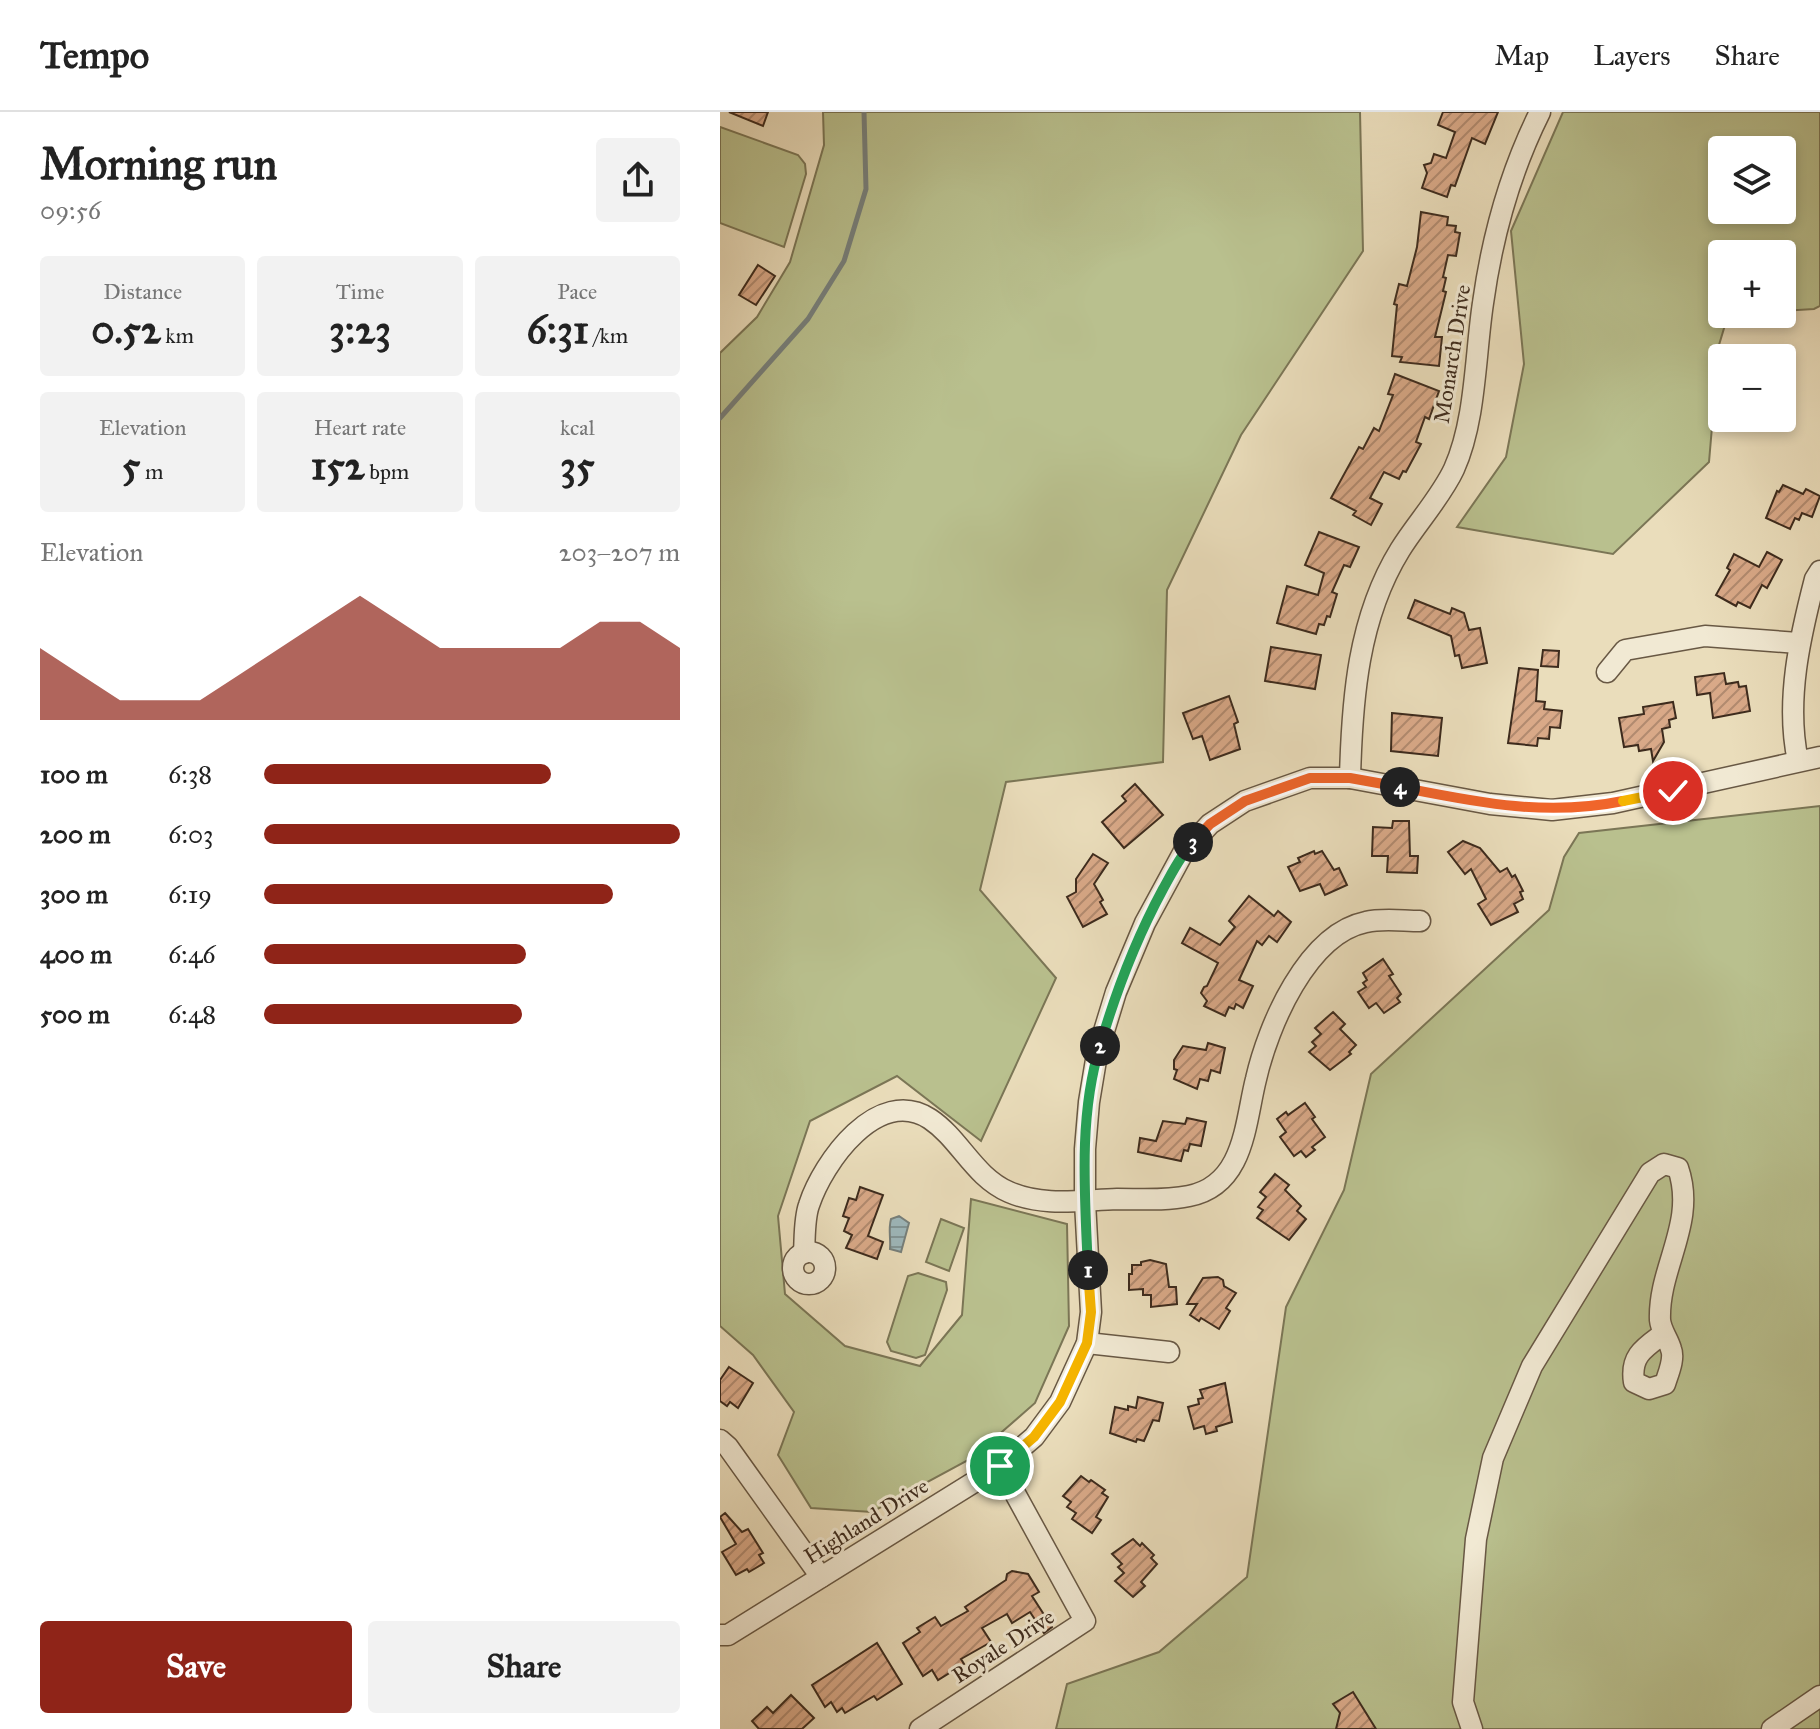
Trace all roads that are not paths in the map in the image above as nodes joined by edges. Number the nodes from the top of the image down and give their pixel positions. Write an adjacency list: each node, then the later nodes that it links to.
1 (1540, 112): 7 (street, Monarch Drive)
2 (1820, 571): 3 (street)
3 (1798, 643): 4 (street); 6 (street)
4 (1607, 672)
5 (1820, 757): 6 (street, Highland Drive)
6 (1798, 761): 7 (street, Highland Drive)
7 (1350, 778): 9 (street, Highland Drive)
8 (1420, 921): 9 (street)
9 (1085, 1202): 10 (street); 12 (street, Highland Drive)
10 (804, 1253)
11 (1663, 1334): 20 (street)
12 (1087, 1343): 13 (street); 15 (street, Highland Drive)
13 (1169, 1352)
14 (720, 1440): 16 (street)
15 (1000, 1466): 16 (street, Highland Drive); 19 (street, Royale Drive)
16 (821, 1577): 17 (street, Highland Drive)
17 (723, 1640)
18 (1820, 1696): 21 (street)
19 (920, 1729)
20 (1472, 1729)
21 (1772, 1729)

